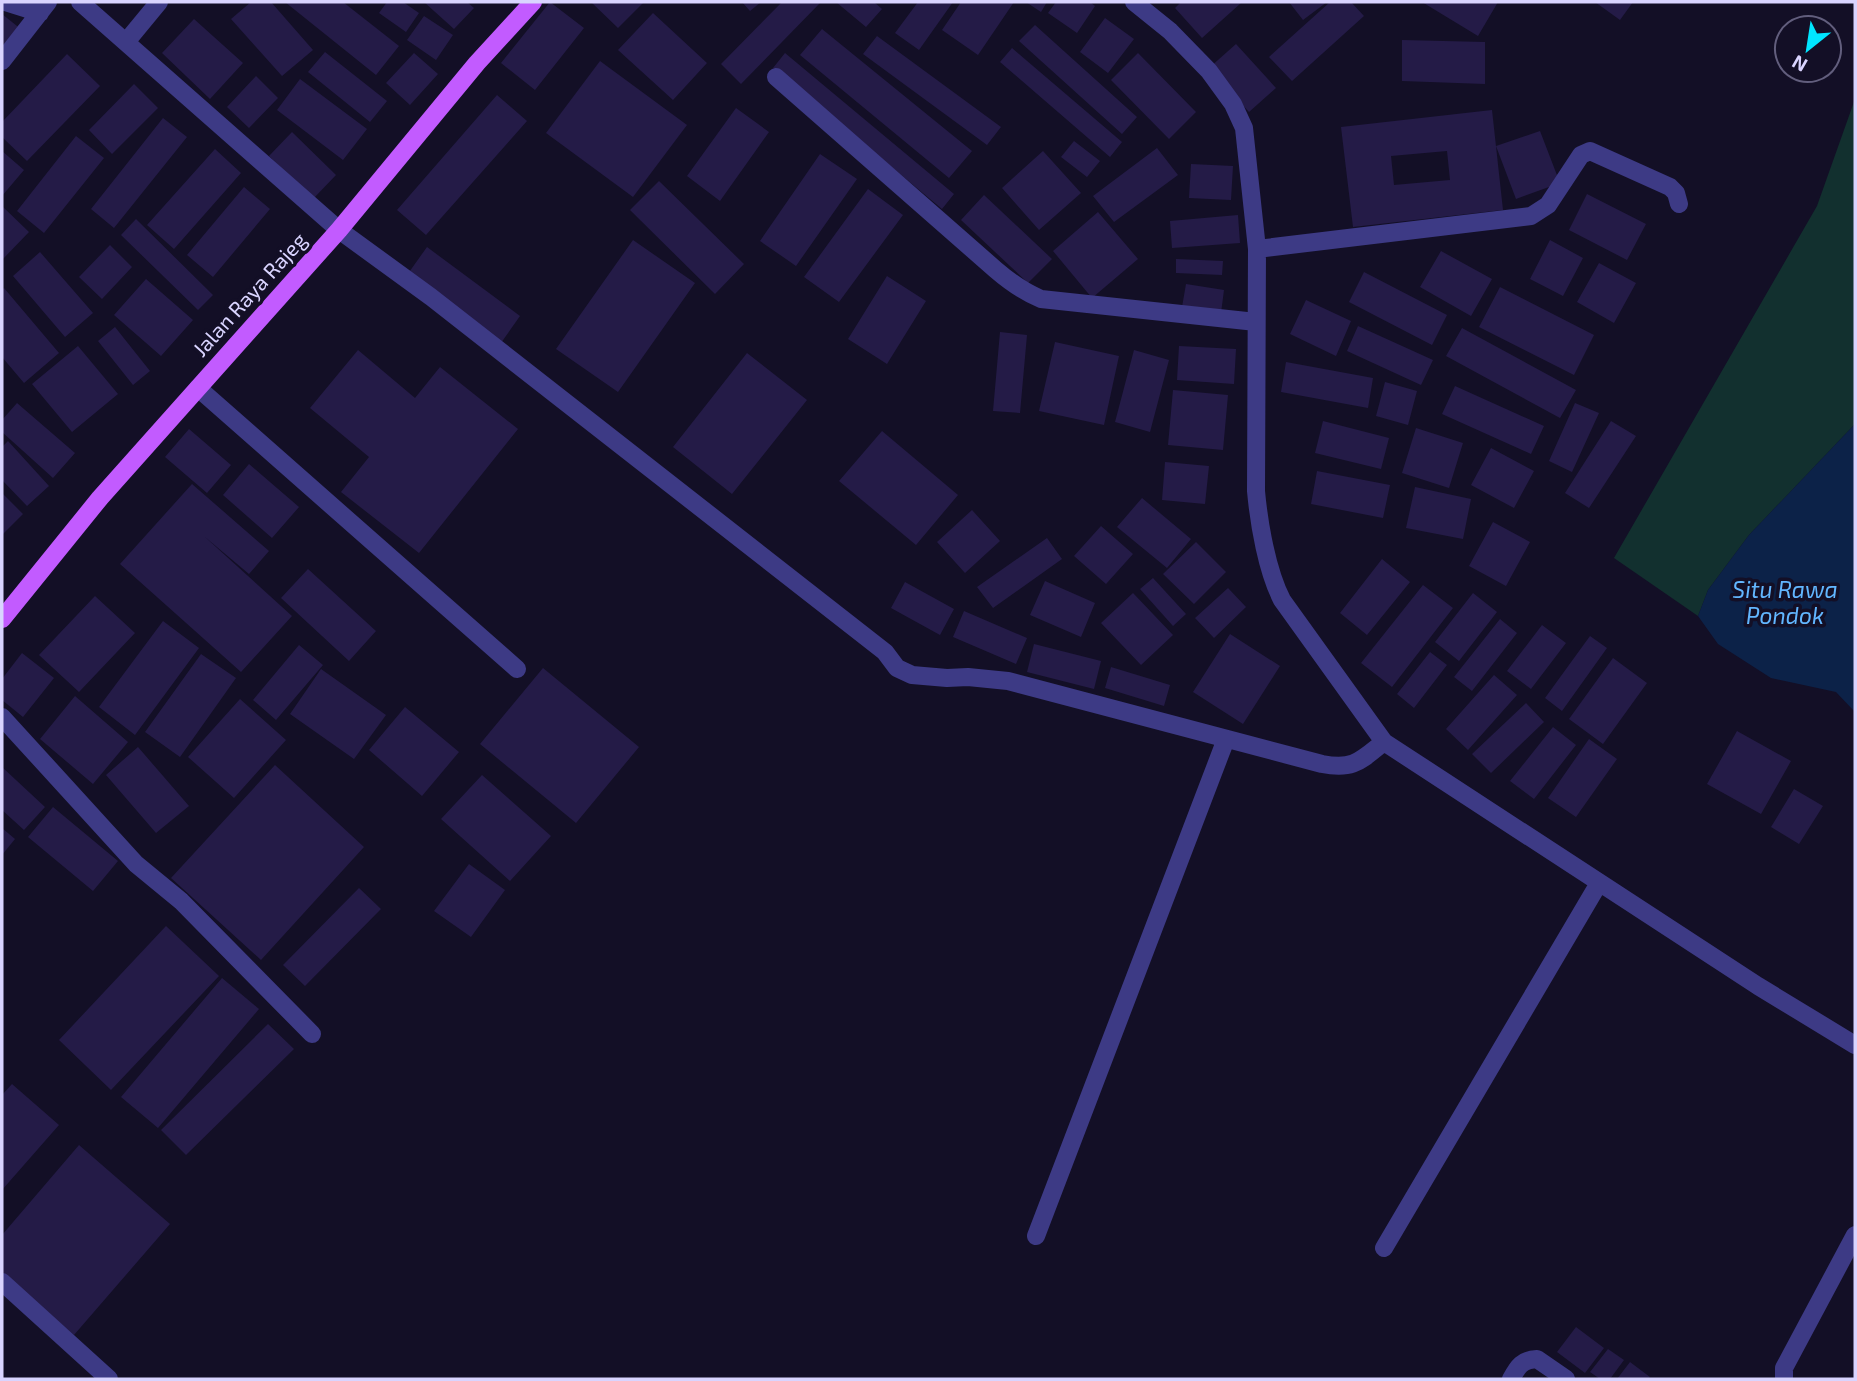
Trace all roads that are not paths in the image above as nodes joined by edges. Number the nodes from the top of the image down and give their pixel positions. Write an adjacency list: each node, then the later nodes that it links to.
1 (5, 2): 6 (street)
2 (80, 2): 7 (street)
3 (159, 2): 7 (street)
4 (533, 2): 11 (main road, Jalan Raya Rajeg)
5 (1134, 2): 12 (street)
6 (44, 7): 8 (street)
7 (126, 42): 11 (street)
8 (2, 61)
9 (776, 77): 13 (street)
10 (1679, 204): 12 (street)
11 (338, 230): 14 (main road, Jalan Raya Rajeg); 18 (street)
12 (1257, 249): 13 (street)
13 (1256, 322): 19 (street)
14 (198, 388): 15 (main road, Jalan Raya Rajeg); 16 (street)
15 (2, 619)
16 (517, 669)
17 (2, 717): 21 (street)
18 (1226, 739): 19 (street); 24 (street)
19 (1384, 742): 20 (street)
20 (1600, 883): 22 (street); 25 (street)
21 (312, 1034)
22 (1855, 1045)
23 (1855, 1235): 30 (street)
24 (1036, 1236)
25 (1384, 1248)
26 (2, 1282): 27 (street)
27 (109, 1379)
28 (1511, 1379): 29 (street)
29 (1566, 1379)
30 (1784, 1379)

